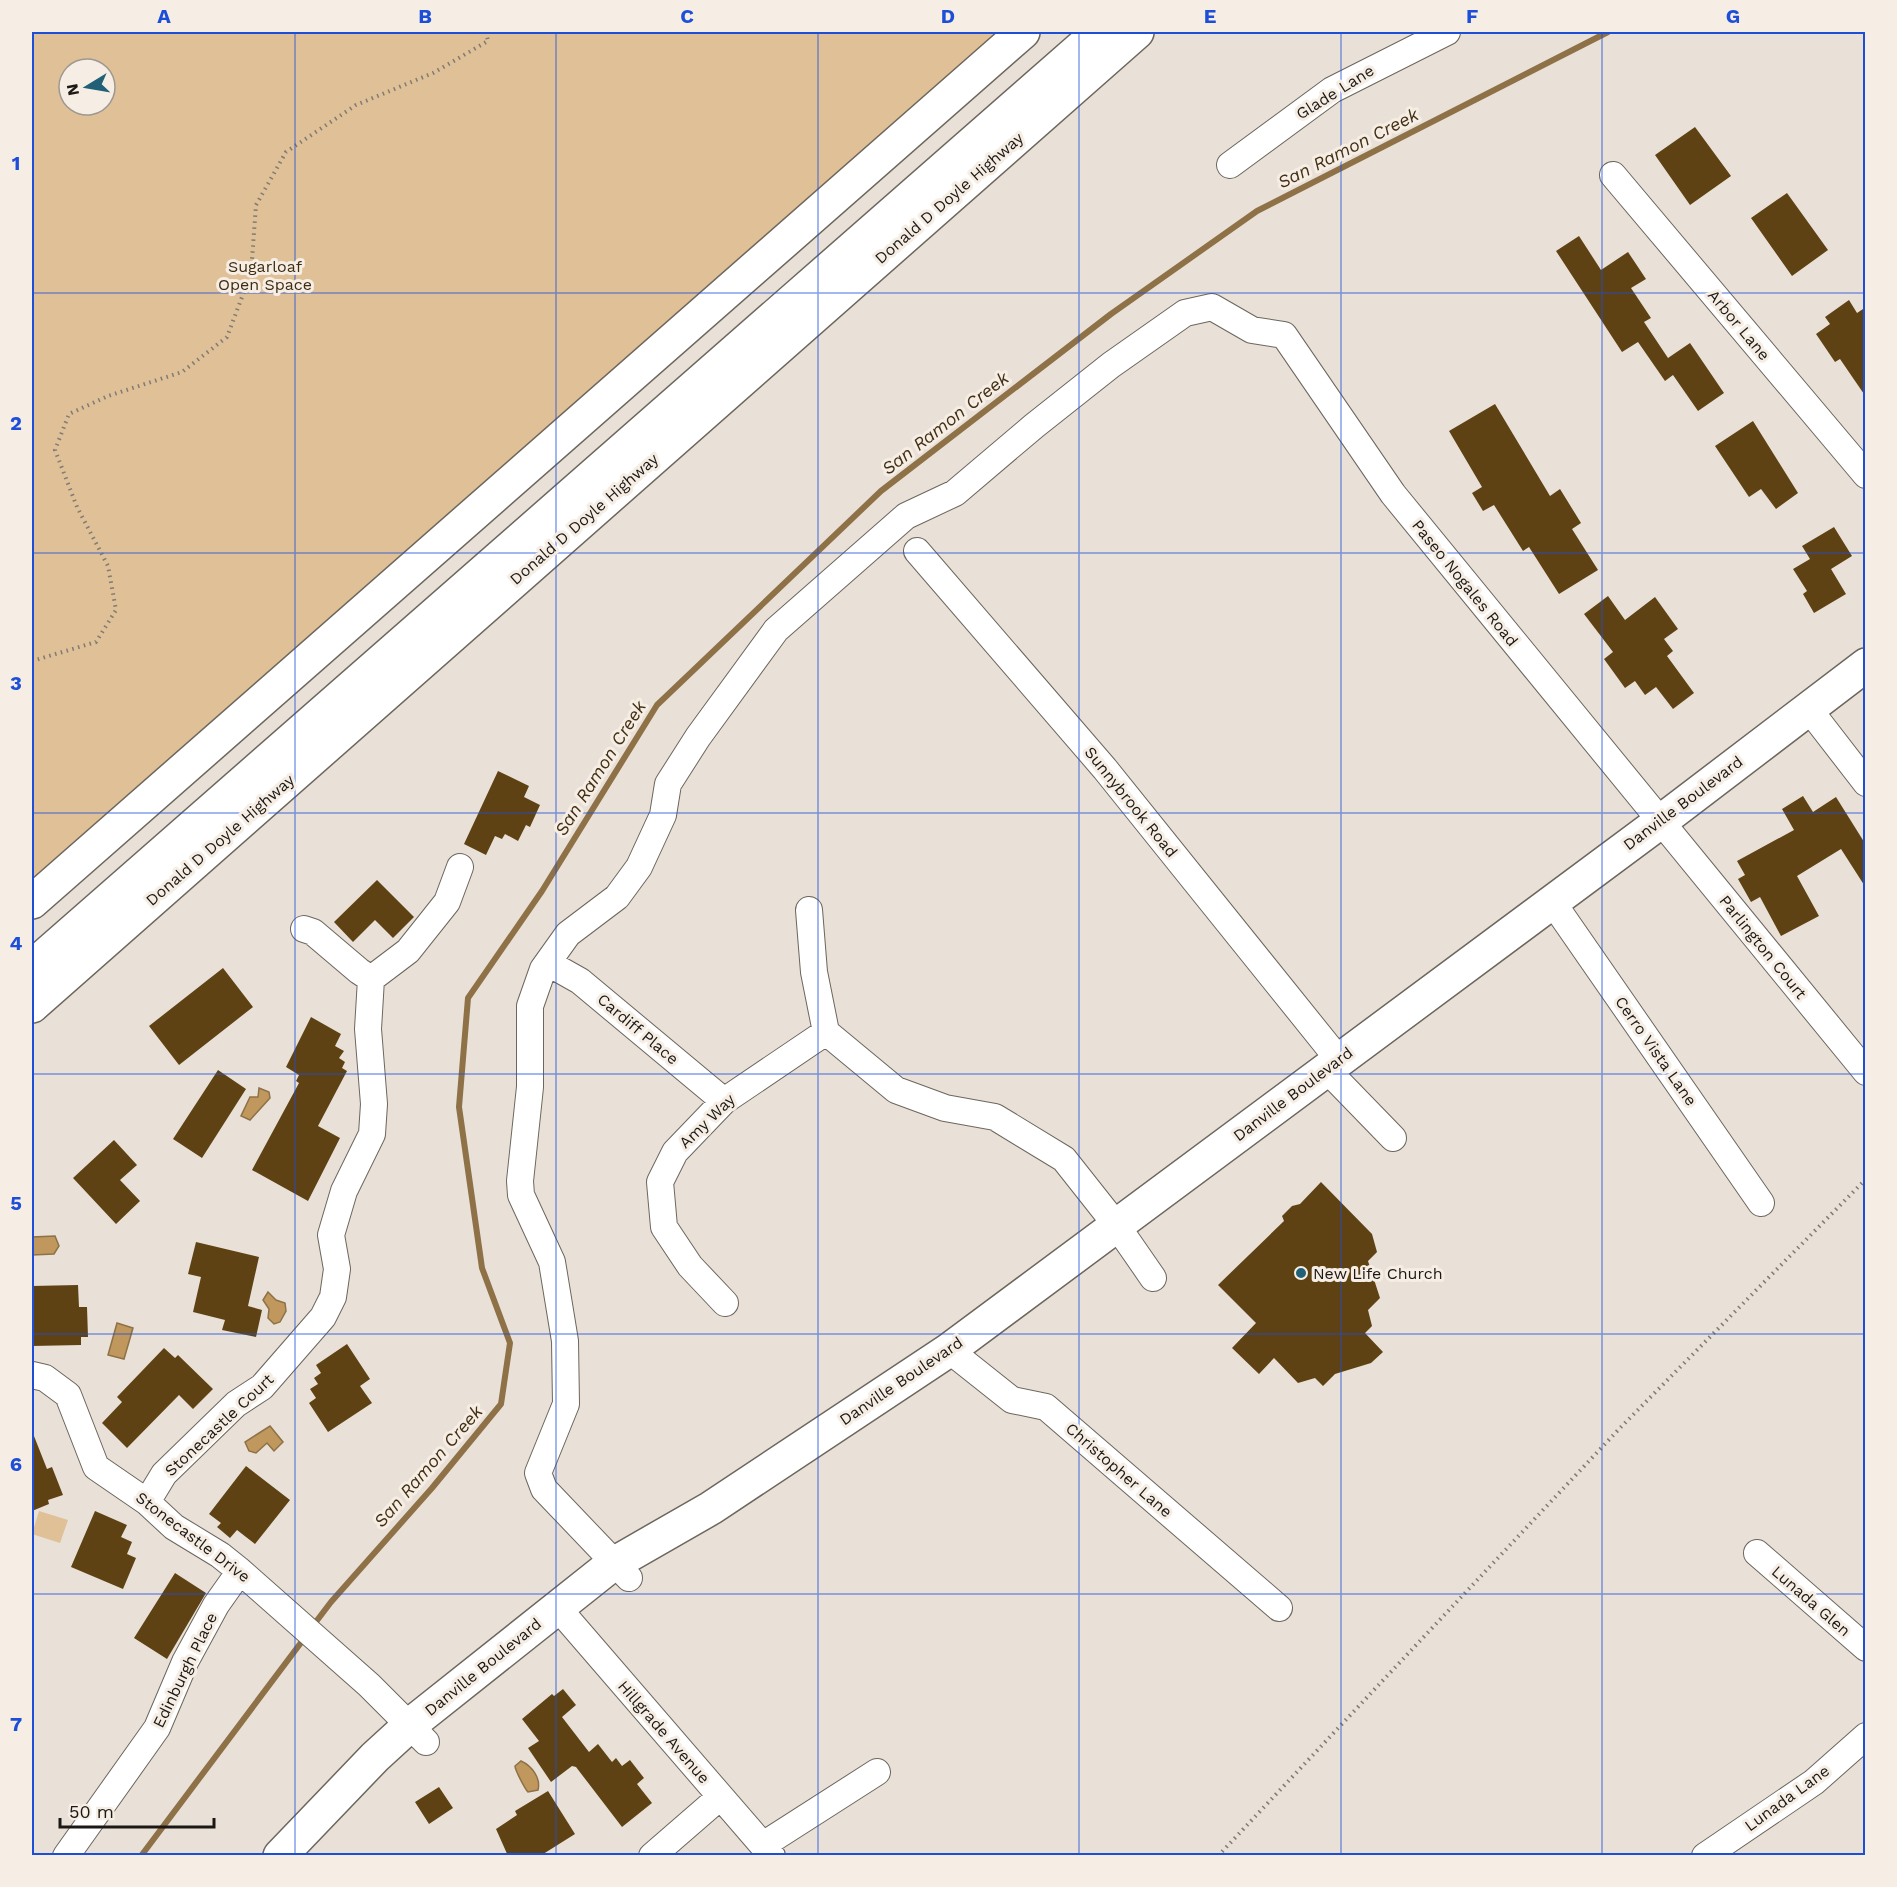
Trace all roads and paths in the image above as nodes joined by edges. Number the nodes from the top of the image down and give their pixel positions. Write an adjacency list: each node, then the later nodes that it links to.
1 (486, 32): 10 (path)
2 (1023, 32): 17 (main road)
3 (1100, 32): 21 (main road)
4 (1137, 32): 23 (main road, Donald D Doyle Highway)
5 (1447, 32): 6 (street, Glade Lane)
6 (1230, 165)
7 (1613, 175): 8 (street, Arbor Lane)
8 (1866, 475)
9 (917, 551): 25 (street, Sunnybrook Road)
10 (32, 662)
11 (1866, 664): 12 (main road, Danville Boulevard)
12 (1808, 708): 13 (street); 14 (main road, Danville Boulevard)
13 (1866, 783)
14 (1659, 822): 16 (main road, Danville Boulevard); 20 (street, Paseo Nogales Road); 26 (street, Parlington Court)
15 (459, 867): 22 (street)
16 (1551, 900): 25 (main road, Danville Boulevard); 30 (street, Cerro Vista Lane)
17 (32, 902)
18 (809, 910): 24 (street)
19 (304, 929): 22 (street)
20 (548, 963): 27 (street, Cardiff Place); 38 (street)
21 (32, 968)
22 (371, 979): 36 (street, Stonecastle Court)
23 (32, 1006)
24 (826, 1032): 27 (street, Amy Way); 31 (street)
25 (1332, 1064): 28 (street, Sunnybrook Road); 31 (main road, Danville Boulevard)
26 (1866, 1072)
27 (724, 1101): 33 (street, Amy Way)
28 (1393, 1138)
29 (1866, 1179): 51 (path)
30 (1761, 1203)
31 (1117, 1226): 32 (street); 34 (main road, Danville Boulevard)
32 (1153, 1278)
33 (724, 1303)
34 (949, 1350): 38 (main road, Danville Boulevard); 40 (street, Christopher Lane)
35 (32, 1375): 36 (street, Stonecastle Drive)
36 (147, 1502): 39 (street, Stonecastle Drive)
37 (1757, 1553): 42 (street, Lunada Glen)
38 (622, 1570): 41 (main road, Danville Boulevard)
39 (240, 1571): 43 (street, Stonecastle Drive); 48 (street, Edinburgh Place)
40 (1280, 1608)
41 (563, 1615): 43 (main road, Danville Boulevard); 46 (street, Hillgrade Avenue)
42 (1866, 1648)
43 (418, 1734): 49 (main road, Danville Boulevard)
44 (1864, 1742): 52 (street, Lunada Lane)
45 (877, 1772): 47 (street)
46 (720, 1797): 47 (street, Hillgrade Avenue); 50 (street)
47 (767, 1850)
48 (66, 1856)
49 (282, 1856)
50 (652, 1856)
51 (1218, 1856)
52 (1705, 1856)

